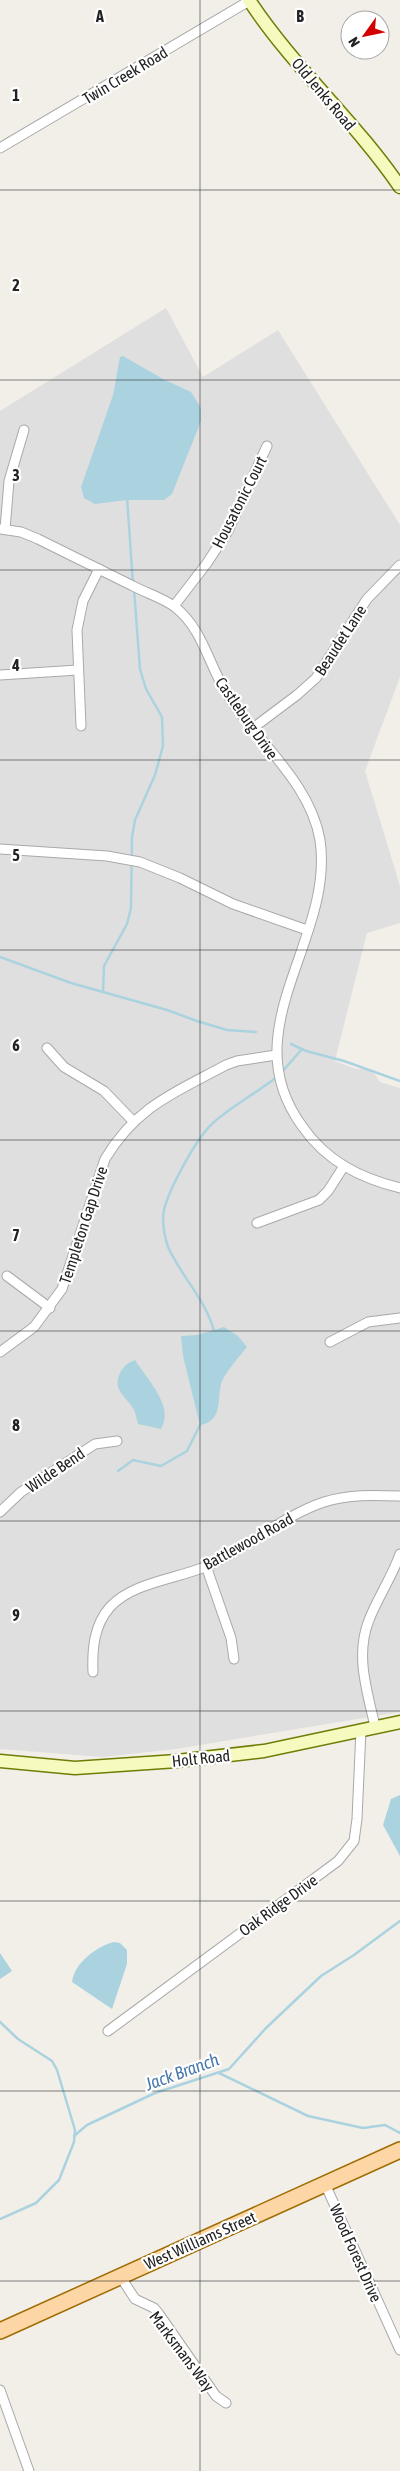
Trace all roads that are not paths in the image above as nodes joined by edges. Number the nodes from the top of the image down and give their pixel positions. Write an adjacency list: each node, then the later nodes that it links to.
1 (249, 1): 2 (street, Twin Creek Road); 3 (street, Old Jenks Road)
2 (0, 148)
3 (400, 187)
4 (24, 430): 6 (street)
5 (267, 446): 9 (street, Housatonic Court)
6 (3, 529): 8 (street, Castleburg Drive)
7 (400, 565): 13 (street, Beaudet Lane)
8 (99, 569): 9 (street, Castleburg Drive); 10 (street)
9 (174, 606): 13 (street, Castleburg Drive)
10 (78, 670): 11 (street); 12 (street)
11 (0, 676)
12 (81, 726)
13 (253, 728): 15 (street, Castleburg Drive)
14 (0, 849): 15 (street)
15 (307, 930): 17 (street, Castleburg Drive)
16 (47, 1048): 18 (street)
17 (276, 1055): 18 (street, Templeton Gap Drive); 19 (street, Castleburg Drive)
18 (133, 1120): 23 (street, Templeton Gap Drive)
19 (344, 1166): 20 (street, Castleburg Drive); 21 (street)
20 (400, 1188)
21 (257, 1222)
22 (7, 1276): 23 (street)
23 (50, 1308): 26 (street, Templeton Gap Drive)
24 (400, 1318): 25 (street)
25 (330, 1342)
26 (0, 1352)
27 (117, 1441): 29 (street, Wilde Bend)
28 (400, 1496): 31 (street, Battlewood Road)
29 (0, 1512)
30 (400, 1554): 35 (street)
31 (206, 1566): 32 (street); 33 (street, Battlewood Road)
32 (234, 1659)
33 (93, 1672)
34 (400, 1722): 35 (street, Holt Road)
35 (375, 1726): 36 (street, Holt Road)
36 (361, 1730): 37 (street, Holt Road); 38 (street, Oak Ridge Drive)
37 (0, 1761)
38 (108, 2031)
39 (400, 2150): 40 (main road, West Williams Street)
40 (325, 2184): 41 (main road, West Williams Street); 43 (street, Wood Forest Drive)
41 (120, 2276): 42 (main road, West Williams Street); 45 (street, Marksmans Way)
42 (0, 2330)
43 (400, 2350)
44 (0, 2390): 46 (street)
45 (226, 2403)
46 (29, 2471)

